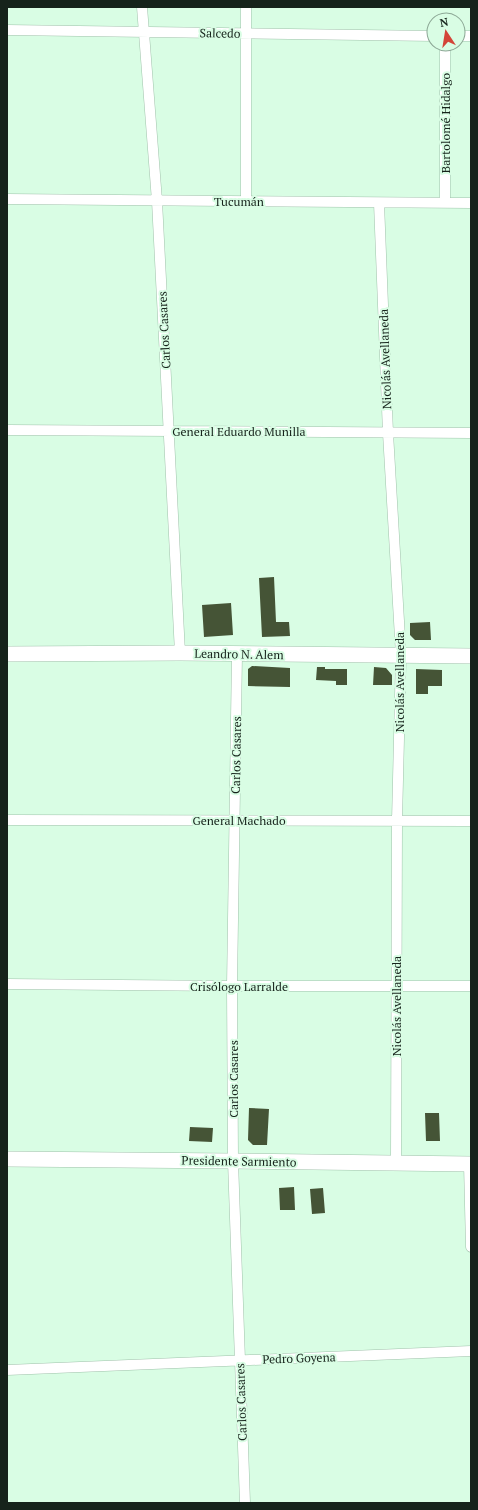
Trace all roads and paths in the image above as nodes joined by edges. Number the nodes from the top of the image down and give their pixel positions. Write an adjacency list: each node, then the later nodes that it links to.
1 (142, 7): 4 (street, Carlos Casares)
2 (246, 7): 5 (street)
3 (7, 30): 4 (street, Salcedo)
4 (143, 32): 5 (street, Salcedo); 9 (street, Carlos Casares)
5 (246, 34): 6 (street, Salcedo); 10 (street)
6 (426, 36)
7 (445, 52): 12 (street, Bartolomé Hidalgo)
8 (7, 199): 9 (street, Tucumán)
9 (158, 201): 10 (street, Tucumán); 15 (street, Carlos Casares)
10 (246, 202): 11 (street, Tucumán)
11 (379, 203): 12 (street, Tucumán); 16 (street, Nicolás Avellaneda)
12 (445, 203): 13 (street, Tucumán)
13 (471, 203)
14 (7, 430): 15 (street, General Eduardo Munilla)
15 (169, 431): 16 (street, General Eduardo Munilla); 18 (street, Carlos Casares)
16 (388, 433): 17 (street, General Eduardo Munilla); 21 (street, Nicolás Avellaneda)
17 (471, 433)
18 (180, 653): 19 (street, Leandro N. Alem); 20 (street, Leandro N. Alem)
19 (7, 654)
20 (237, 654): 21 (street, Leandro N. Alem); 24 (street, Carlos Casares)
21 (401, 655): 22 (street, Leandro N. Alem); 25 (street, Nicolás Avellaneda)
22 (471, 656)
23 (7, 820): 24 (street, General Machado)
24 (235, 820): 25 (street, General Machado); 28 (street, Carlos Casares)
25 (397, 821): 26 (street, General Machado); 30 (street, Nicolás Avellaneda)
26 (471, 821)
27 (7, 984): 28 (street, Crisólogo Larralde)
28 (232, 986): 30 (street, Crisólogo Larralde); 32 (street, Carlos Casares)
29 (471, 986): 30 (street, Crisólogo Larralde)
30 (395, 987): 33 (street, Nicolás Avellaneda)
31 (7, 1159): 32 (street, Presidente Sarmiento)
32 (233, 1161): 33 (street, Presidente Sarmiento); 37 (street, Carlos Casares)
33 (396, 1162): 34 (street, Presidente Sarmiento)
34 (470, 1164): 35 (street)
35 (471, 1247)
36 (471, 1351): 37 (street, Pedro Goyena)
37 (239, 1360): 38 (street, Pedro Goyena); 39 (street, Carlos Casares)
38 (7, 1370)
39 (245, 1503)

